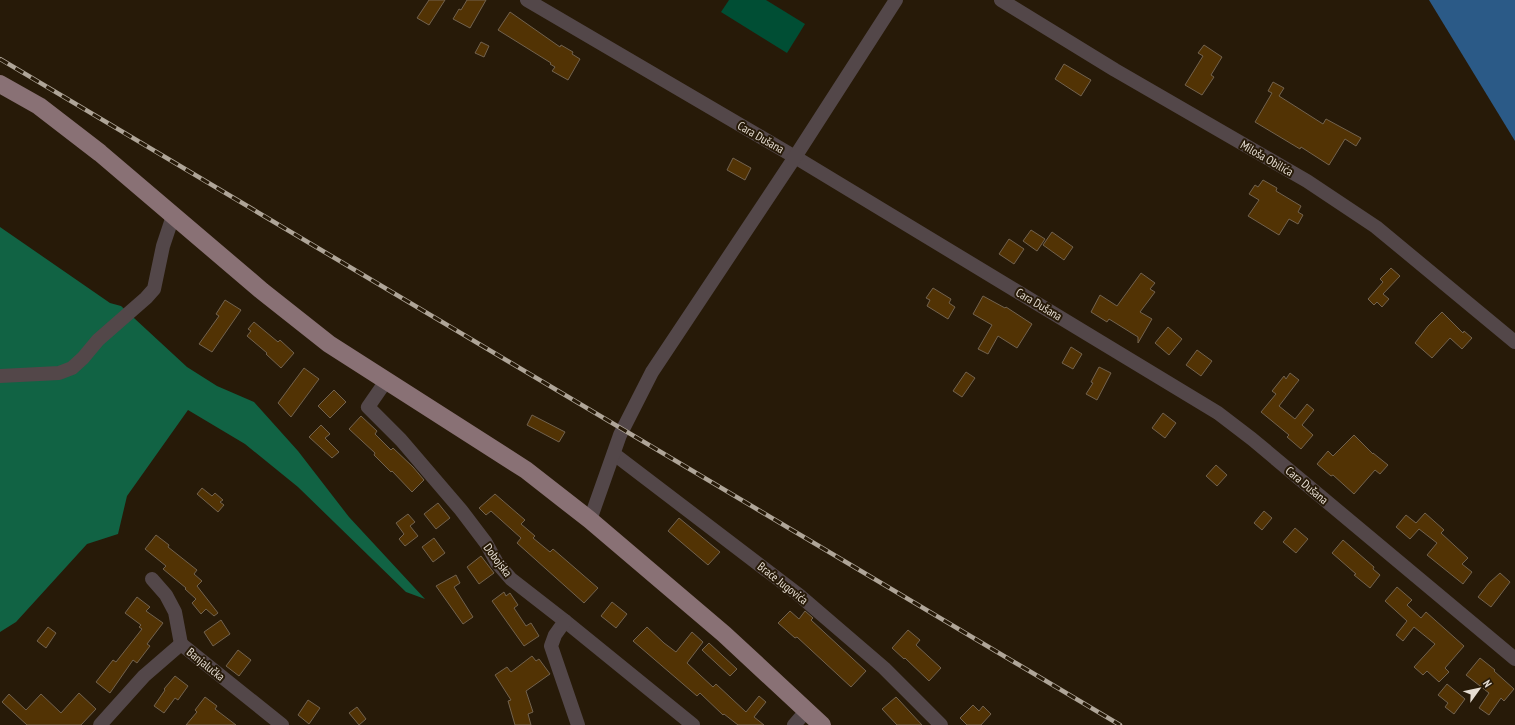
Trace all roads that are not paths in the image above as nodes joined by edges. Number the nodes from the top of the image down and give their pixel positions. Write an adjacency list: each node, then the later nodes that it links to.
1 (527, 0): 5 (street, Cara Dušana)
2 (896, 0): 5 (street)
3 (1001, 0): 7 (street, Miloša Obilića)
4 (0, 84): 6 (main road)
5 (795, 157): 10 (street); 15 (street, Cara Dušana)
6 (173, 216): 8 (street); 9 (main road)
7 (1515, 342)
8 (0, 376)
9 (386, 381): 11 (main road); 13 (street, Dobojska)
10 (614, 454): 11 (street); 23 (street, Braće Jugovića)
11 (590, 520): 16 (main road)
12 (152, 579): 14 (street)
13 (565, 621): 19 (street); 20 (street, Dobojska)
14 (181, 644): 17 (street, Banjalučka); 18 (street, Banjalučka)
15 (1515, 659)
16 (807, 710): 21 (street); 22 (main road)
17 (100, 725)
18 (282, 725)
19 (578, 725)
20 (693, 725)
21 (794, 725)
22 (822, 725)
23 (942, 725)

